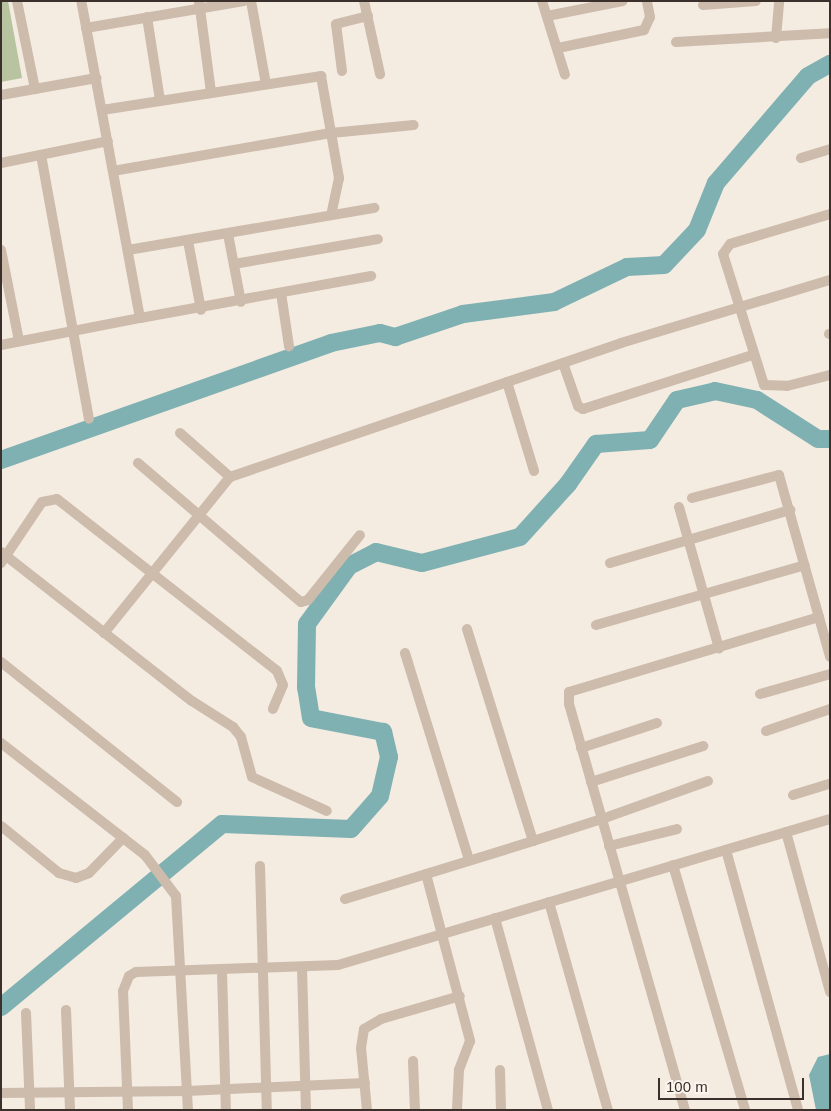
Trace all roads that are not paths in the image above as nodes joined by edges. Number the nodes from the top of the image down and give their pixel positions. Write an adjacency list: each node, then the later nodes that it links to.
1 (16, 1): 28 (street)
2 (81, 1): 18 (street)
3 (244, 1): 12 (street)
4 (251, 1): 27 (street)
5 (364, 1): 15 (street)
6 (542, 1): 16 (street)
7 (622, 1): 11 (street)
8 (647, 1): 22 (street)
9 (756, 1): 14 (street)
10 (779, 1): 20 (street)
11 (604, 3): 13 (street)
12 (200, 5): 17 (street); 29 (street)
13 (579, 5): 16 (street)
14 (703, 5)
15 (368, 16): 23 (street); 24 (street)
16 (547, 16): 22 (street)
17 (147, 18): 18 (street); 31 (street)
18 (86, 28): 26 (street)
19 (830, 33): 20 (street)
20 (776, 38): 21 (street)
21 (676, 42)
22 (558, 48): 25 (street)
23 (342, 72)
24 (380, 74)
25 (565, 75)
26 (96, 78): 28 (street); 32 (street)
27 (266, 84): 29 (street); 34 (street)
28 (34, 89): 30 (street)
29 (211, 92): 31 (street)
30 (1, 95)
31 (160, 100): 32 (street)
32 (102, 110): 35 (street)
33 (414, 125): 34 (street)
34 (331, 133): 40 (street); 43 (street)
35 (108, 141): 37 (street); 40 (street)
36 (830, 149): 38 (street)
37 (41, 155): 39 (street); 57 (street)
38 (801, 158)
39 (1, 163)
40 (113, 171): 48 (street)
41 (374, 208): 43 (street)
42 (830, 214): 54 (street)
43 (331, 215): 44 (street)
44 (228, 234): 46 (street); 49 (street)
45 (378, 240): 49 (street)
46 (188, 241): 48 (street); 55 (street)
47 (1, 250): 58 (street)
48 (128, 250): 56 (street)
49 (234, 264): 53 (street)
50 (371, 276): 52 (street)
51 (830, 280): 54 (street)
52 (281, 293): 53 (street); 60 (street)
53 (241, 302): 55 (street)
54 (738, 308): 61 (street); 62 (street)
55 (201, 310): 56 (street)
56 (140, 318): 57 (street)
57 (73, 331): 58 (street); 65 (street)
58 (19, 341): 59 (street)
59 (1, 345)
60 (289, 346)
61 (752, 354): 62 (street); 63 (street)
62 (563, 363): 64 (street)
63 (830, 375)
64 (507, 382): 68 (street); 69 (street)
65 (89, 419)
66 (180, 433): 69 (street)
67 (138, 463): 73 (street)
68 (534, 471)
69 (230, 477): 73 (street)
70 (692, 498): 72 (street)
71 (679, 507): 75 (street)
72 (790, 510): 75 (street); 78 (street)
73 (197, 516): 74 (street); 79 (street)
74 (360, 535)
75 (688, 538): 77 (street); 80 (street)
76 (3, 557): 79 (street); 84 (street)
77 (610, 563)
78 (805, 565): 80 (street); 81 (street)
79 (150, 575): 84 (street); 91 (street)
80 (704, 592): 82 (street); 85 (street)
81 (819, 617): 85 (street); 87 (street)
82 (596, 625)
83 (468, 629): 110 (street)
84 (104, 633): 103 (street)
85 (719, 648): 97 (street)
86 (405, 653): 113 (street)
87 (830, 657)
88 (1, 662): 102 (street)
89 (830, 674): 90 (street)
90 (760, 694)
91 (273, 709)
92 (830, 710): 94 (street)
93 (657, 722): 97 (street)
94 (766, 731)
95 (1, 743): 109 (street)
96 (703, 746): 99 (street)
97 (581, 748): 99 (street)
98 (708, 781): 104 (street)
99 (591, 782): 104 (street)
100 (830, 784): 101 (street)
101 (793, 796)
102 (177, 802)
103 (327, 811)
104 (602, 819): 110 (street); 111 (street)
105 (830, 819): 108 (street)
106 (1, 826): 109 (street)
107 (677, 829): 111 (street)
108 (786, 832): 112 (street); 126 (street)
109 (123, 838): 124 (street)
110 (533, 841): 113 (street)
111 (609, 846): 117 (street)
112 (726, 850): 115 (street); 156 (street)
113 (469, 860): 116 (street)
114 (260, 866): 122 (street)
115 (673, 866): 117 (street); 155 (street)
116 (426, 874): 118 (street); 121 (street)
117 (619, 881): 119 (street); 154 (street)
118 (345, 898)
119 (549, 902): 120 (street); 153 (street)
120 (495, 918): 121 (street); 152 (street)
121 (444, 933): 123 (street); 127 (street)
122 (263, 968): 123 (street); 125 (street); 134 (street)
123 (302, 968): 133 (street)
124 (182, 970): 125 (street); 136 (street); 138 (street)
125 (222, 971): 135 (street)
126 (830, 992)
127 (460, 996): 132 (street); 150 (street)
128 (66, 1010): 137 (street)
129 (26, 1013): 140 (street)
130 (414, 1061): 149 (street)
131 (500, 1070): 151 (street)
132 (364, 1083): 133 (street); 148 (street)
133 (305, 1086): 134 (street); 147 (street)
134 (266, 1088): 135 (street); 146 (street)
135 (225, 1089): 136 (street); 145 (street)
136 (187, 1091): 138 (street); 144 (street)
137 (69, 1092): 138 (street); 140 (street); 142 (street)
138 (128, 1092): 143 (street)
139 (1, 1093): 140 (street)
140 (29, 1093): 141 (street)
141 (30, 1110)
142 (70, 1110)
143 (128, 1110)
144 (188, 1110)
145 (226, 1110)
146 (267, 1110)
147 (306, 1110)
148 (367, 1110)
149 (415, 1110)
150 (457, 1110)
151 (501, 1110)
152 (548, 1110)
153 (608, 1110)
154 (685, 1110)
155 (745, 1110)
156 (798, 1110)

